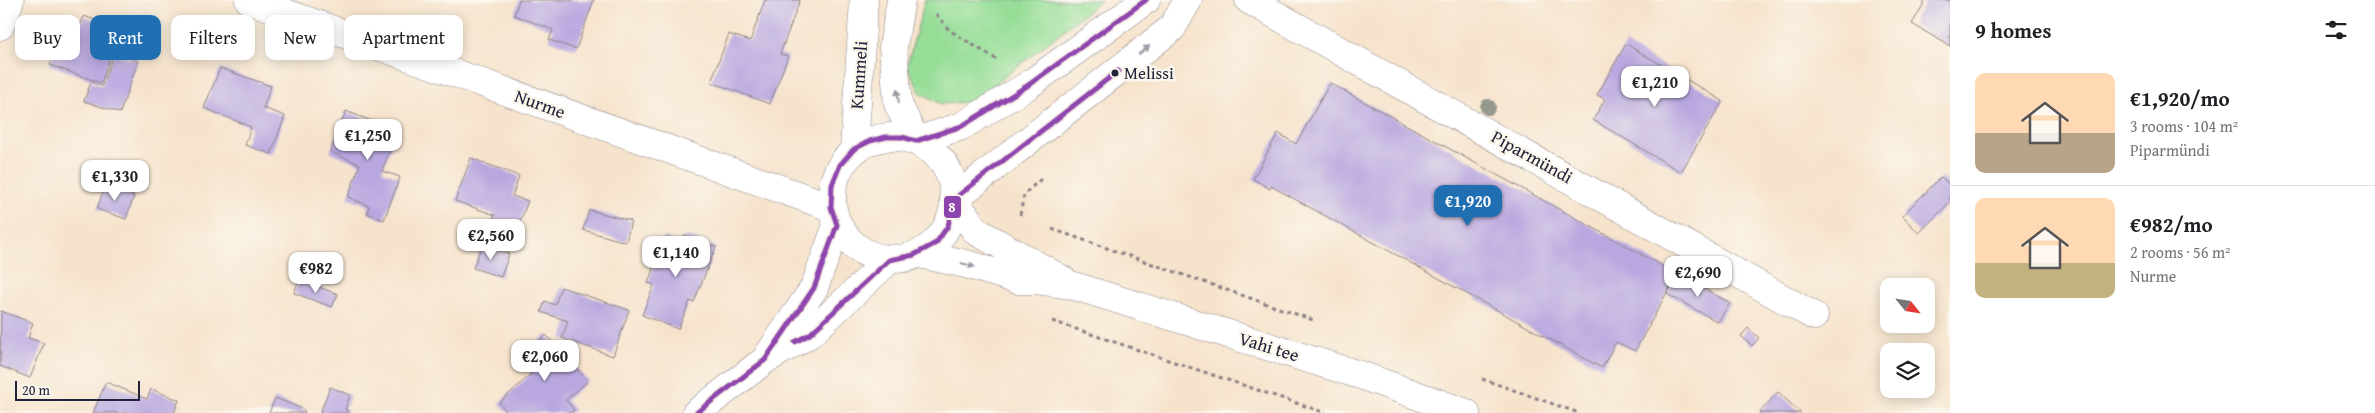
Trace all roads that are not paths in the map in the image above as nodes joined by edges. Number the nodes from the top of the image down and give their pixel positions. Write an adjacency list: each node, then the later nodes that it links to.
1 (10, 0): 8 (street)
2 (249, 0): 12 (street, Nurme)
3 (864, 0): 10 (street, Kummeli)
4 (901, 0): 9 (street, Kummeli, one-way to 4)
5 (1146, 0): 9 (street)
6 (1188, 0): 11 (street, one-way to 6)
7 (1249, 0): 16 (street, Piparmündi)
8 (0, 26)
9 (916, 141): 10 (street); 11 (street)
10 (854, 149): 12 (street)
11 (954, 199): 13 (street); 15 (street, Vahi tee)
12 (834, 216): 14 (street); 17 (street)
13 (920, 254): 14 (street); 15 (street, Vahi tee, one-way to 15)
14 (889, 260): 17 (street)
15 (1071, 285): 19 (street, Vahi tee)
16 (1814, 316)
17 (765, 360): 18 (street)
18 (696, 413)
19 (1466, 413)

